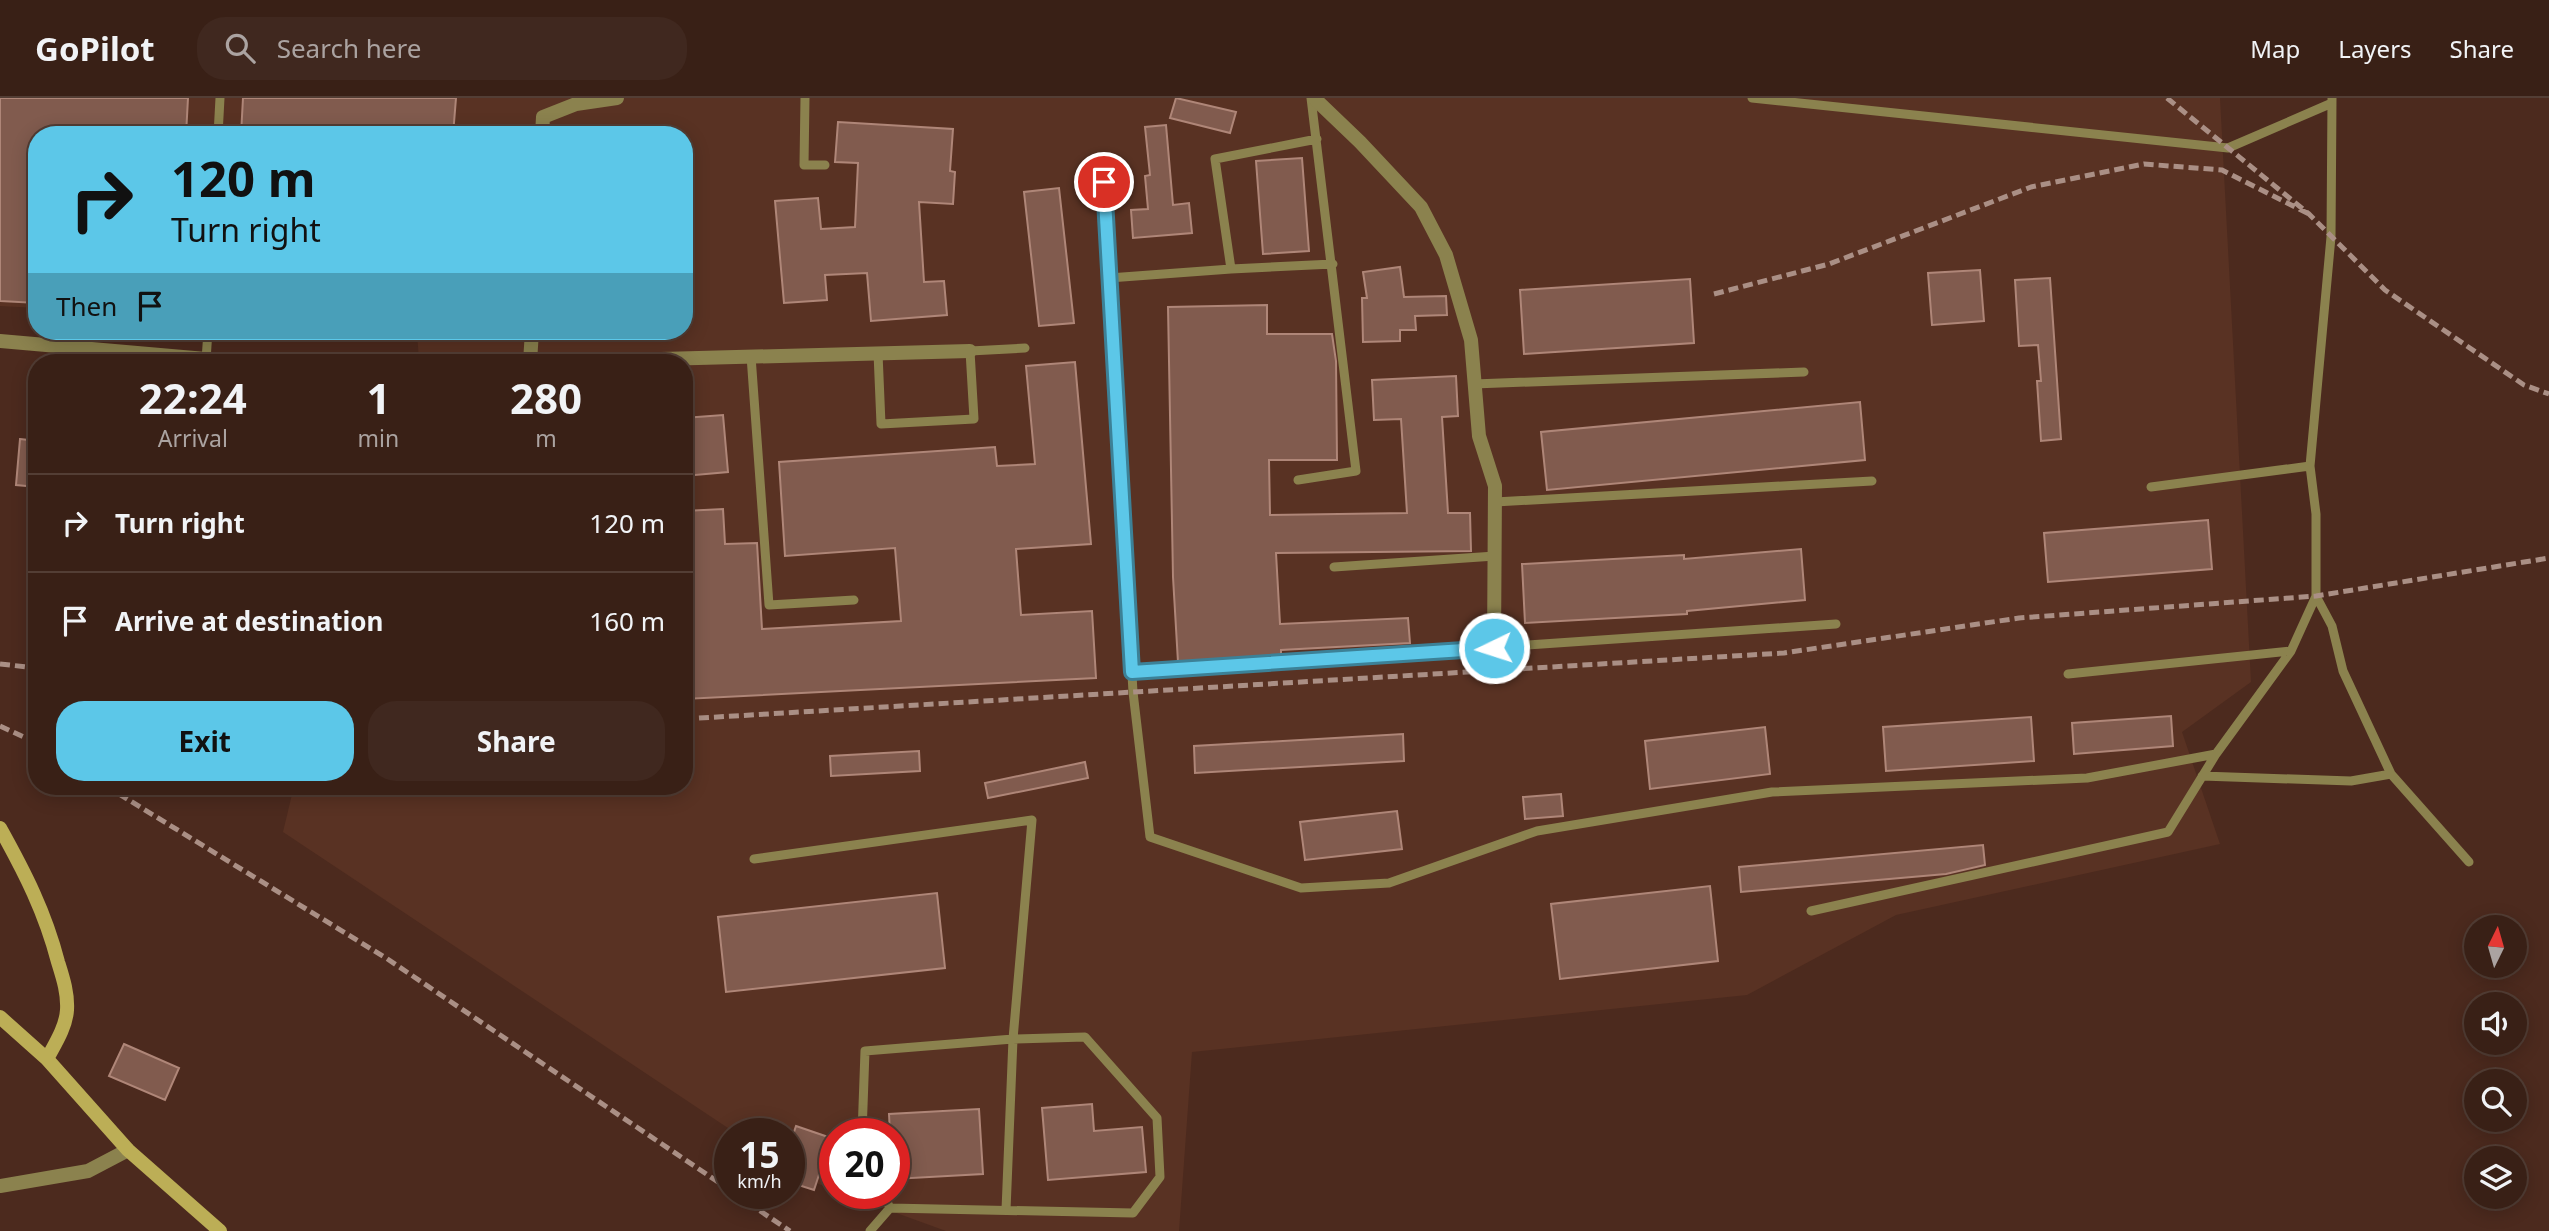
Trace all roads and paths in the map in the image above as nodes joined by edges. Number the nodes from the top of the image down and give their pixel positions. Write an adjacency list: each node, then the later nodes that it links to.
1 (220, 98): 7 (lane)
2 (617, 98): 8 (street)
3 (804, 98): 10 (lane)
4 (1312, 98): 9 (lane); 23 (street)
5 (1752, 98): 6 (lane)
6 (2332, 101): 24 (lane)
7 (218, 126)
8 (542, 126)
9 (1317, 139): 12 (lane); 13 (lane)
10 (825, 165)
11 (1104, 182): 14 (lane)
12 (1333, 264): 13 (lane); 25 (lane)
13 (1231, 269): 14 (lane)
14 (1110, 278): 36 (lane)
15 (0, 341): 19 (street)
16 (1025, 348): 17 (lane)
17 (970, 351): 18 (street); 18 (lane)
18 (878, 353): 20 (street)
19 (141, 354)
20 (751, 356): 21 (street); 32 (lane)
21 (693, 358)
22 (1804, 372): 23 (lane)
23 (1474, 384): 28 (street)
24 (2310, 466): 27 (lane); 31 (lane)
25 (1298, 480)
26 (1872, 481): 28 (lane)
27 (2151, 487)
28 (1495, 502): 29 (street)
29 (1495, 556): 30 (lane); 34 (street)
30 (1334, 567)
31 (2316, 596): 35 (lane); 39 (lane)
32 (854, 600)
33 (1836, 624): 34 (lane)
34 (1494, 648): 36 (lane)
35 (2291, 651): 37 (lane); 38 (lane)
36 (1132, 672): 38 (lane)
37 (2068, 674)
38 (2216, 754): 40 (lane)
39 (2391, 774): 40 (lane); 43 (lane)
40 (2202, 776): 44 (lane)
41 (0, 828): 47 (street)
42 (754, 859): 46 (lane)
43 (2469, 862)
44 (1811, 911)
45 (0, 1017): 47 (street)
46 (1013, 1039): 48 (lane); 53 (lane); 53 (lane)
47 (47, 1059): 49 (street)
48 (863, 1118)
49 (128, 1150): 50 (street); 54 (street)
50 (0, 1186)
51 (910, 1208): 53 (lane)
52 (889, 1209): 55 (lane)
53 (1006, 1210)
54 (220, 1231)
55 (870, 1231)

